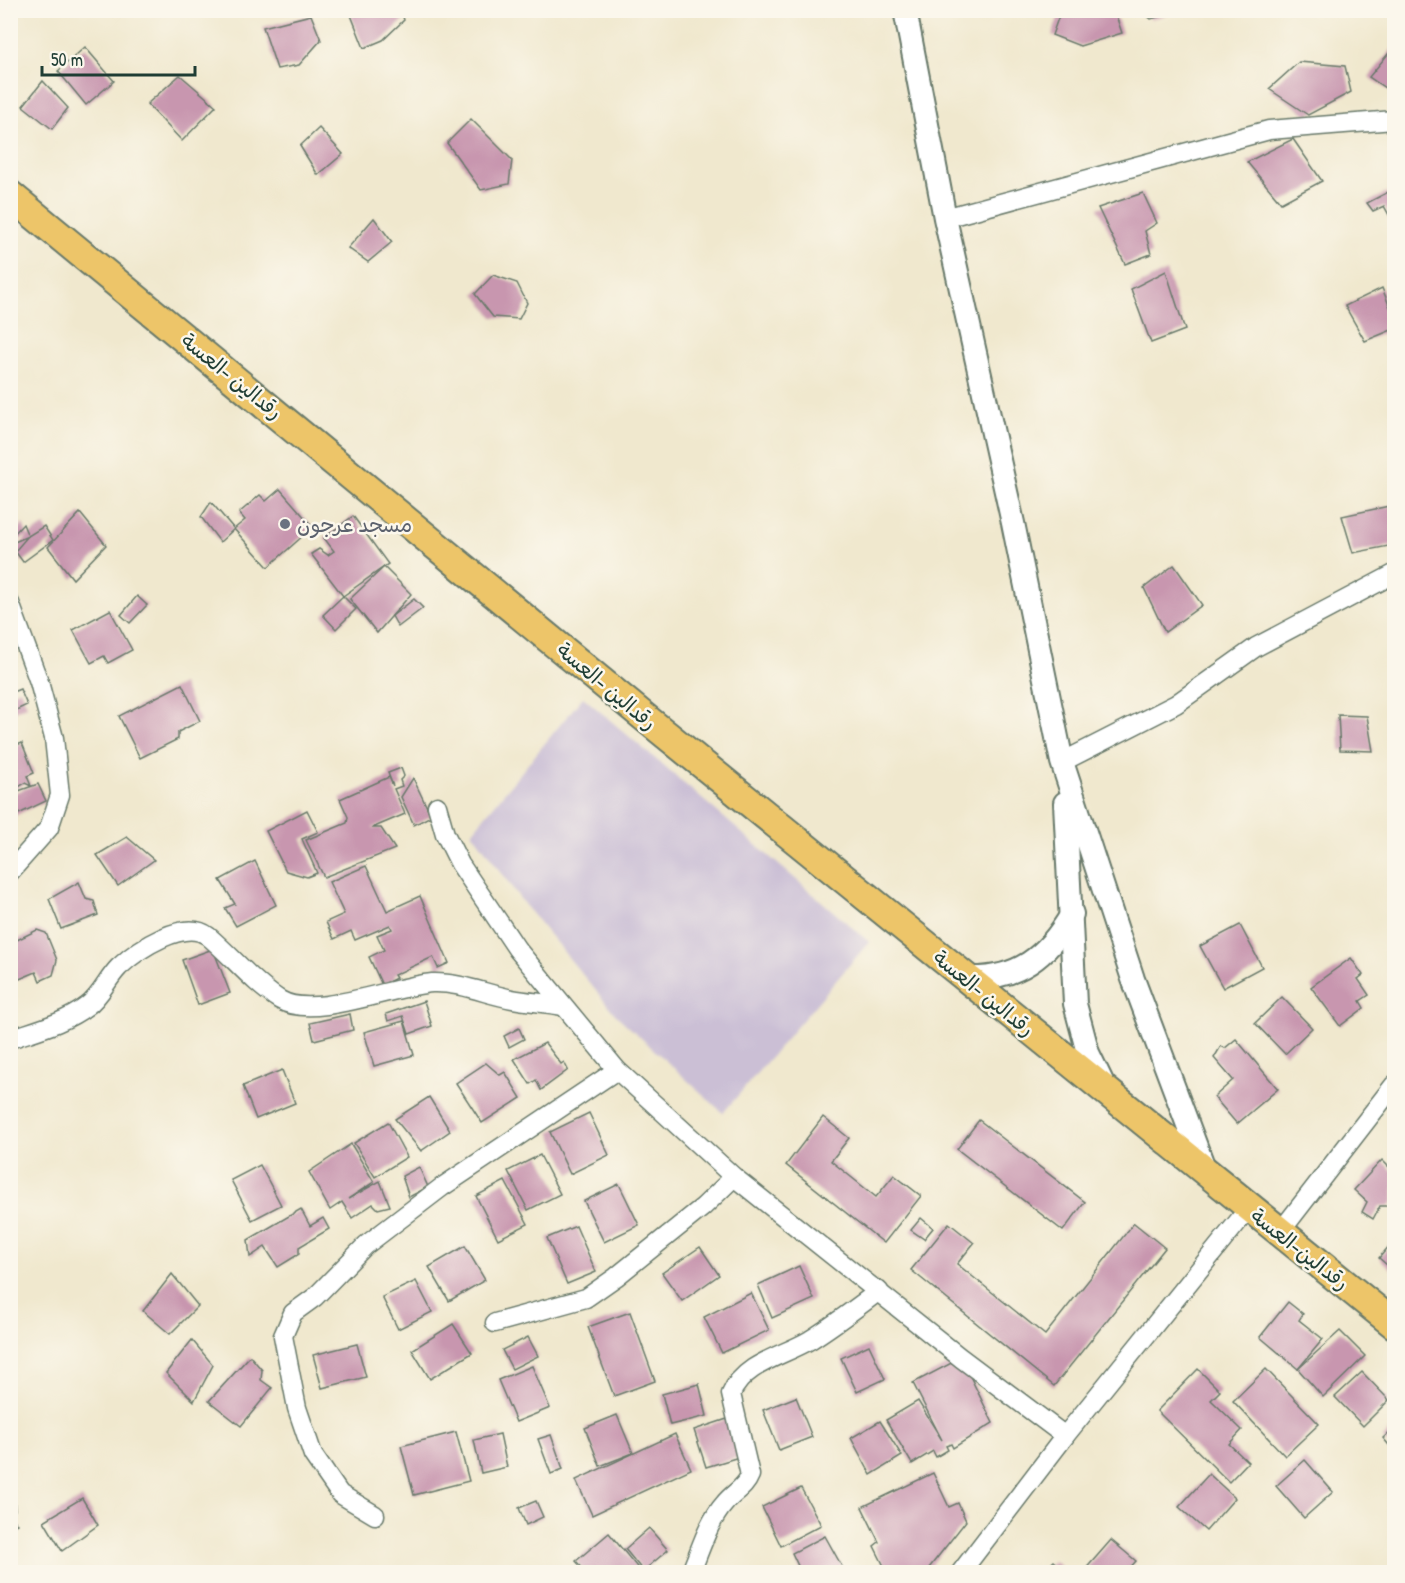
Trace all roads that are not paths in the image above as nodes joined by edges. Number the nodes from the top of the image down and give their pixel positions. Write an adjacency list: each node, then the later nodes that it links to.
1 (905, 10): 4 (street)
2 (1395, 120): 4 (street)
3 (10, 195): 11 (main road, رقدالين -العسة)
4 (945, 218): 7 (street)
5 (1395, 574): 7 (street)
6 (10, 603): 9 (street)
7 (1062, 762): 10 (street); 17 (street)
8 (437, 806): 12 (street)
9 (10, 872)
10 (1072, 914): 11 (street); 16 (street)
11 (966, 978): 16 (main road, رقدالين -العسة)
12 (562, 1006): 13 (street); 14 (street)
13 (10, 1039)
14 (617, 1070): 18 (street); 25 (street)
15 (1395, 1085): 20 (street)
16 (1108, 1094): 17 (main road, رقدالين -العسة)
17 (1206, 1173): 19 (main road, رقدالين-العسة)
18 (734, 1177): 21 (street); 22 (street)
19 (1249, 1208): 20 (main road, رقدالين-العسة); 24 (street)
20 (1281, 1231): 23 (main road, رقدالين-العسة)
21 (879, 1291): 24 (street); 26 (street)
22 (495, 1323)
23 (1395, 1324)
24 (1065, 1436): 27 (street)
25 (375, 1515)
26 (693, 1567)
27 (961, 1572)

